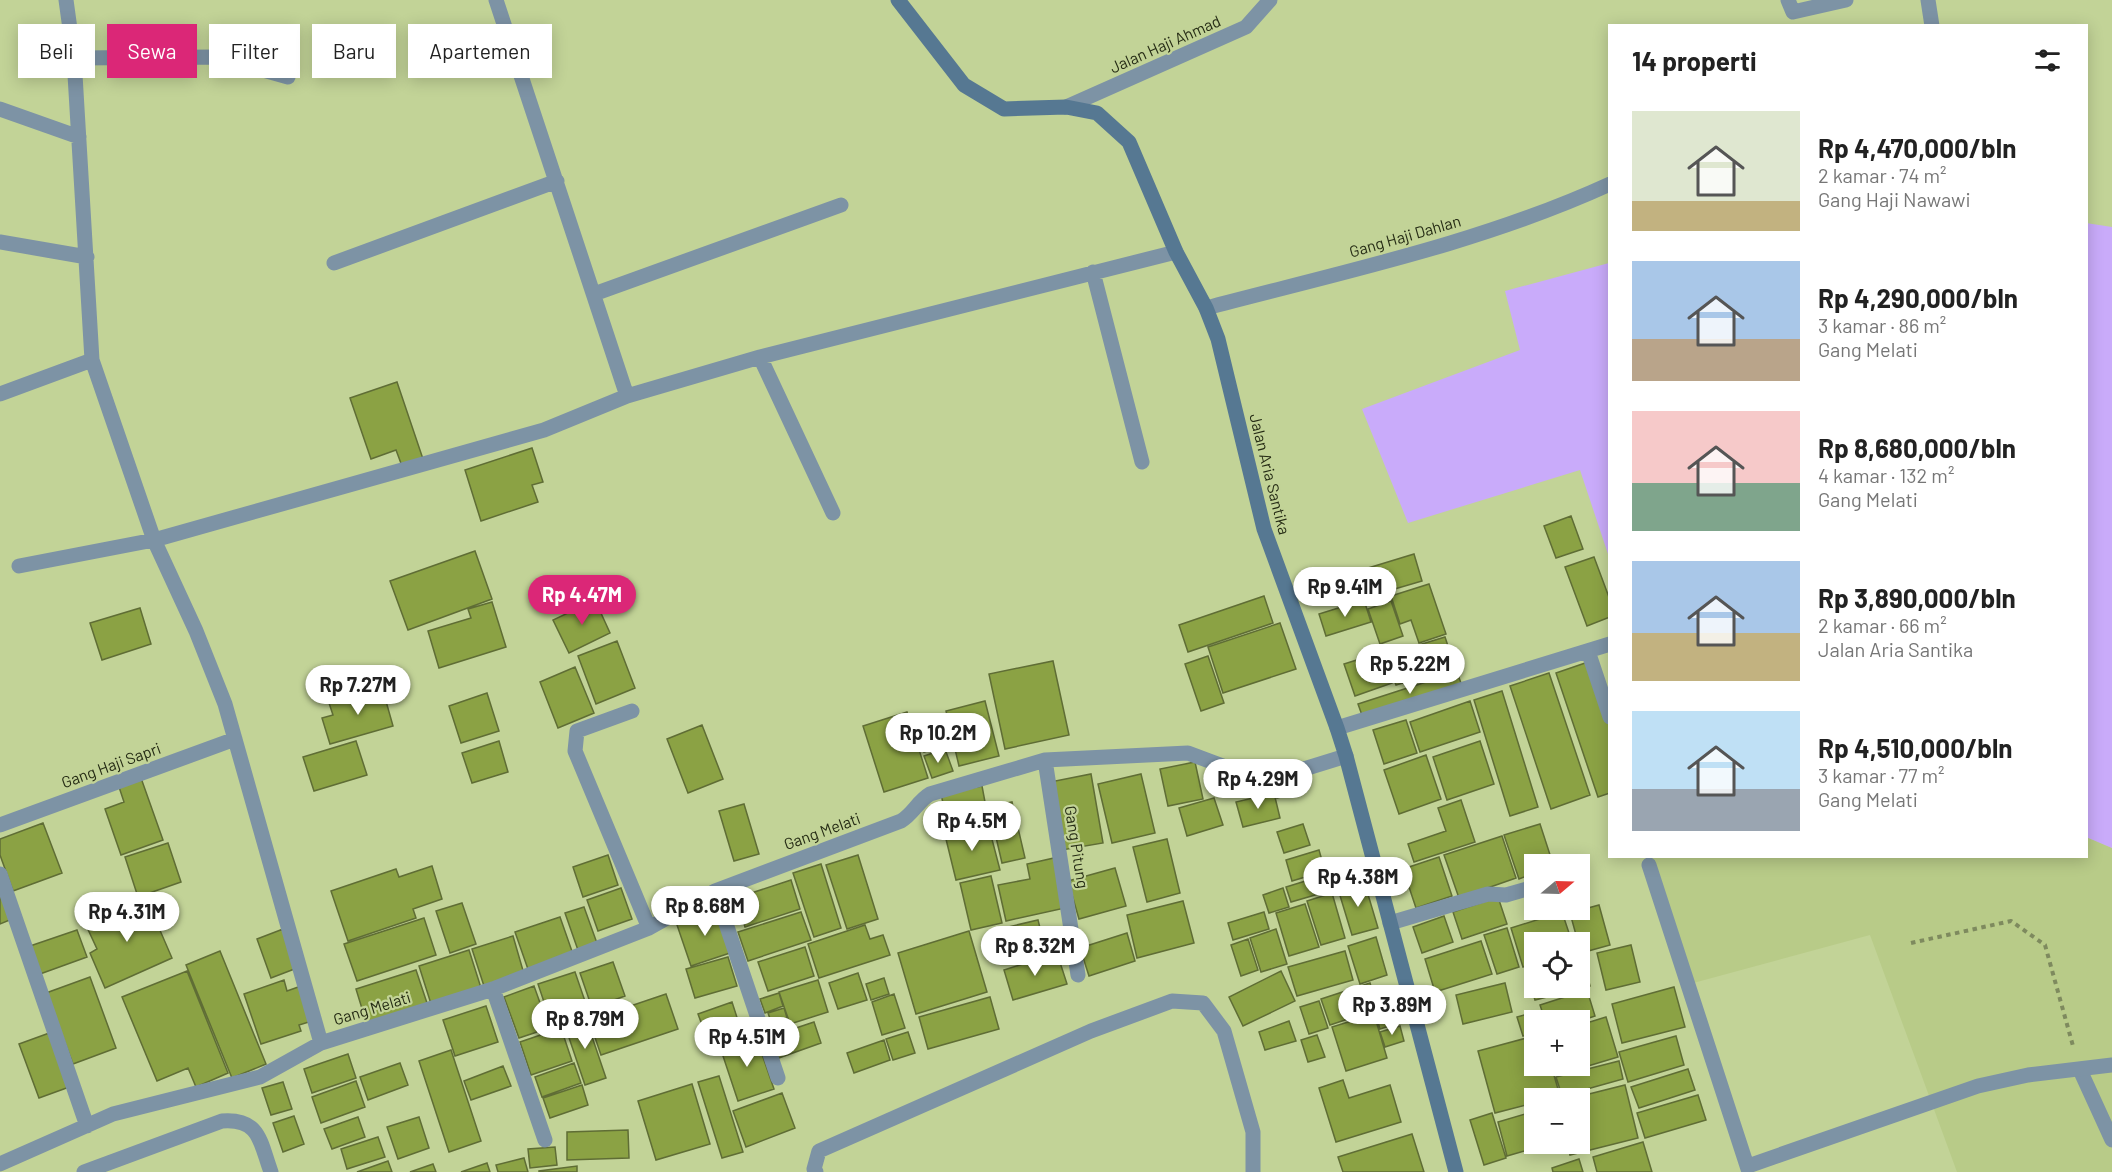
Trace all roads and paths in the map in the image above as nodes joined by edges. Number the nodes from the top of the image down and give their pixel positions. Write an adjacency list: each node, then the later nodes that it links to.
1 (66, 0): 8 (street)
2 (496, 0): 16 (street)
3 (898, 0): 13 (street, Jalan Aria Santika)
4 (1270, 0): 13 (street, Jalan Haji Ahmad)
5 (1846, 0): 7 (street)
6 (1928, 0): 9 (street)
7 (1792, 12)
8 (70, 24)
9 (1932, 24)
10 (209, 57): 11 (street)
11 (95, 58)
12 (76, 78): 15 (street)
13 (1066, 107): 20 (street, Jalan Aria Santika)
14 (0, 109): 15 (street)
15 (79, 137): 21 (street)
16 (557, 181): 22 (street); 24 (street)
17 (1608, 185): 25 (street, Gang Haji Dahlan)
18 (841, 205): 24 (street)
19 (0, 242): 21 (street)
20 (1176, 252): 23 (street); 25 (street, Jalan Aria Santika)
21 (87, 257): 27 (street)
22 (334, 264)
23 (1093, 272): 26 (street); 30 (street)
24 (594, 294): 29 (street)
25 (1206, 308): 38 (street, Jalan Aria Santika)
26 (760, 357): 29 (street); 31 (street)
27 (92, 360): 28 (street); 32 (street)
28 (0, 394)
29 (627, 396): 32 (street)
30 (1142, 462)
31 (833, 513)
32 (154, 540): 33 (street); 39 (street)
33 (19, 566)
34 (1608, 645): 35 (street)
35 (1588, 651): 37 (street); 38 (street)
36 (632, 711): 48 (street)
37 (1608, 711)
38 (1337, 728): 40 (street, Jalan Aria Santika)
39 (235, 739): 42 (street, Gang Haji Sapri); 52 (street)
40 (1346, 756): 41 (street, Gang Melati); 47 (street, Jalan Aria Santika)
41 (1045, 760): 46 (street, Gang Melati); 50 (street, Gang Pitung)
42 (0, 825)
43 (1648, 865): 60 (street)
44 (0, 874): 56 (street)
45 (1524, 890): 47 (street)
46 (715, 891): 48 (street, Gang Melati); 55 (street)
47 (1390, 923): 65 (street, Jalan Aria Santika)
48 (649, 928): 51 (street, Gang Melati)
49 (1911, 944): 54 (path)
50 (1078, 975)
51 (493, 989): 52 (street, Gang Melati); 57 (street)
52 (321, 1043): 56 (street, Gang Melati)
53 (2112, 1065): 54 (street)
54 (2080, 1070): 58 (street); 60 (street)
55 (778, 1078)
56 (87, 1126): 59 (street, Gang Melati)
57 (545, 1140)
58 (2112, 1140)
59 (0, 1164)
60 (1748, 1169)
61 (84, 1172): 62 (street)
62 (271, 1172)
63 (816, 1172): 64 (street)
64 (1252, 1172)
65 (1456, 1172)

